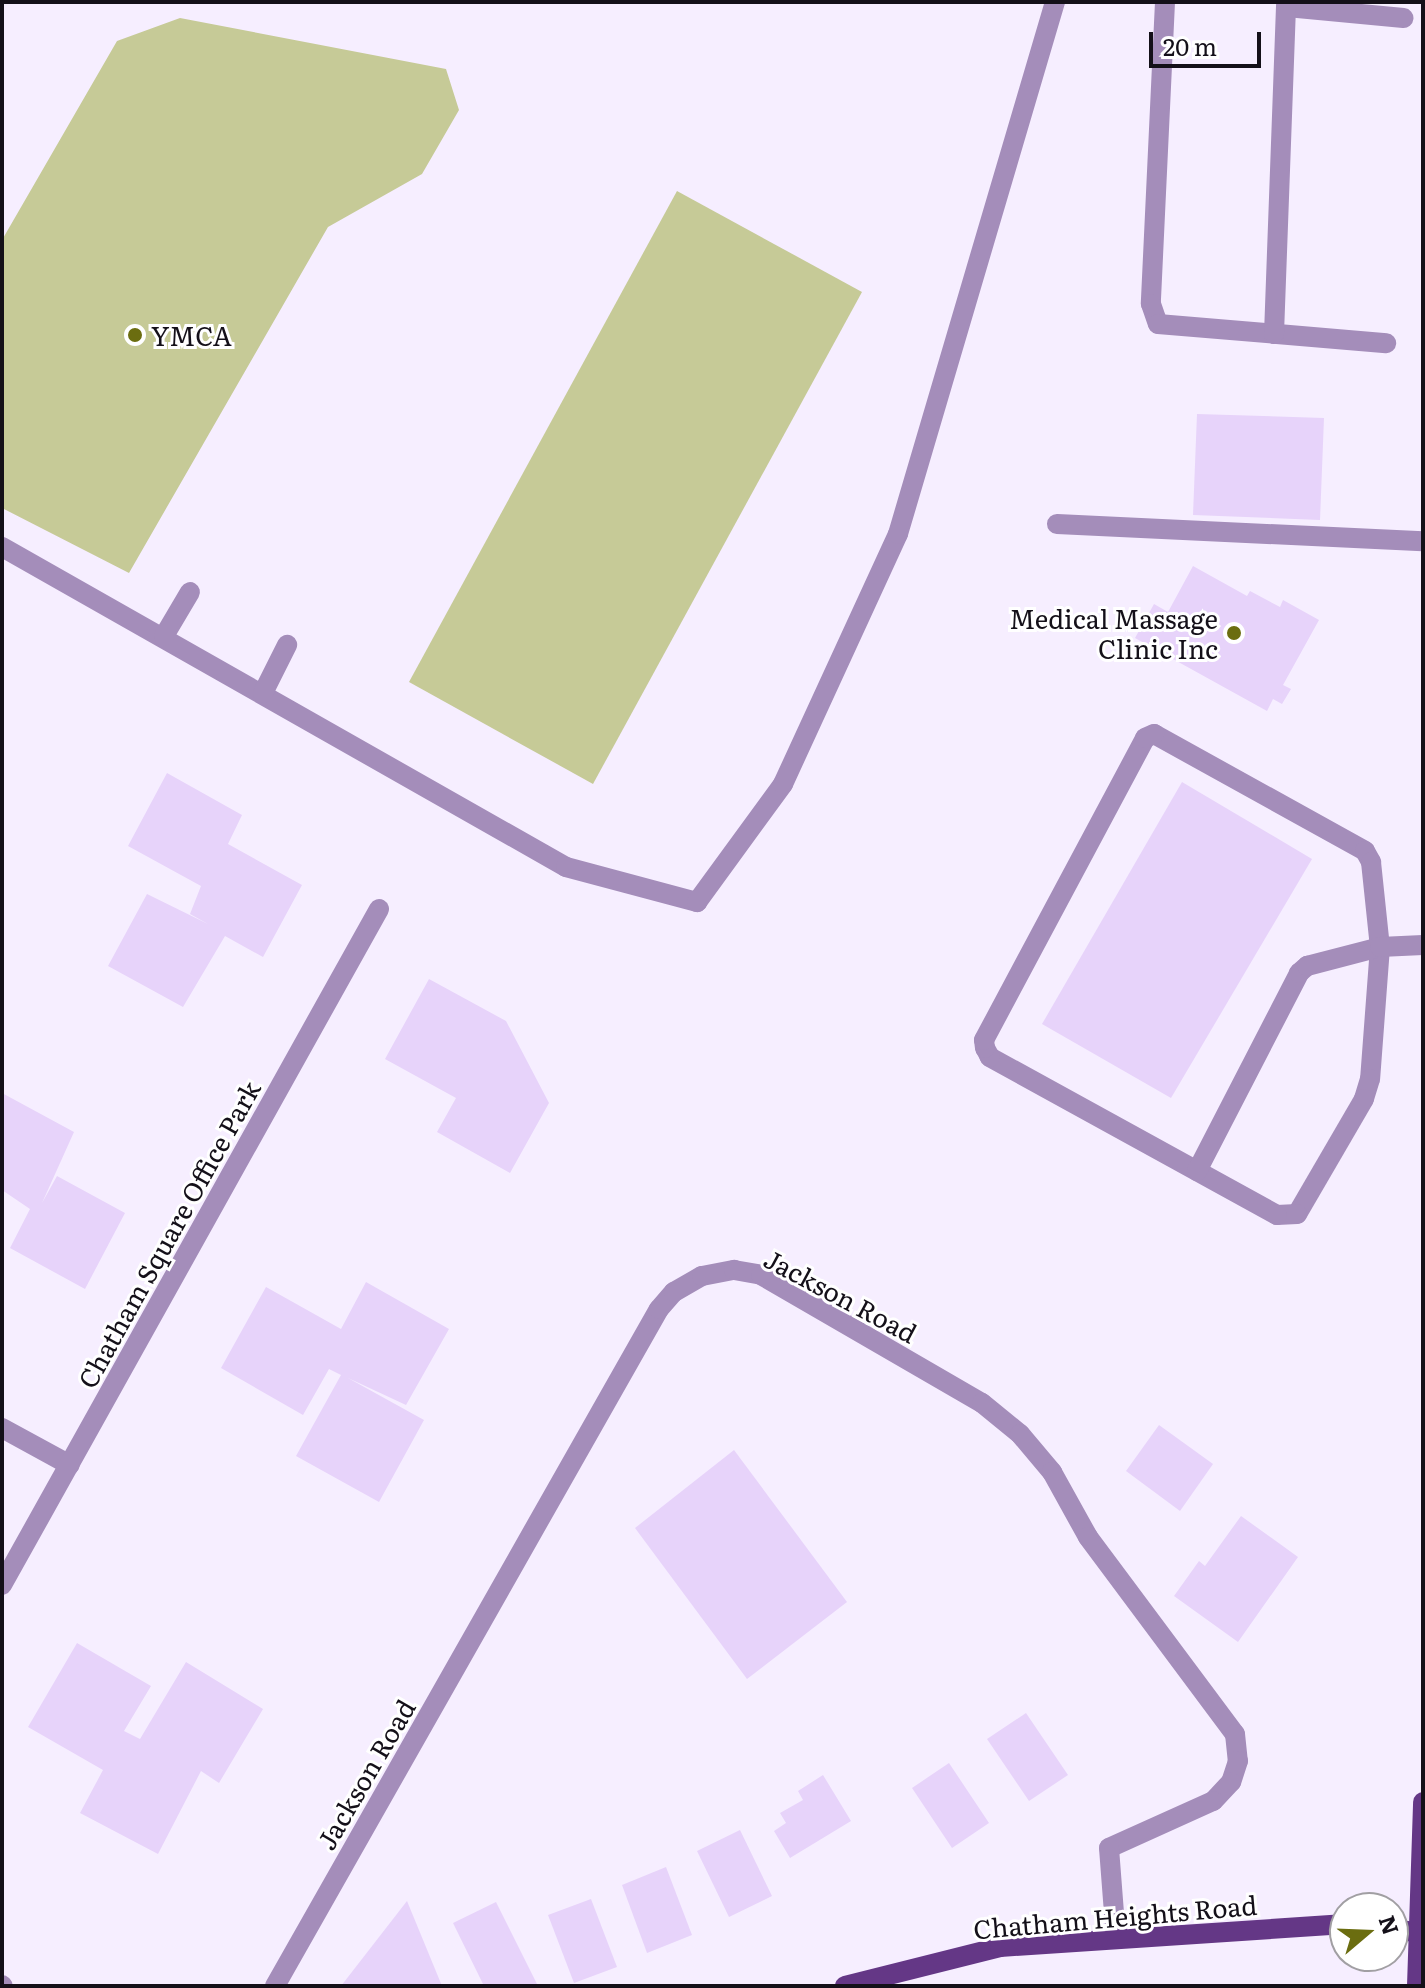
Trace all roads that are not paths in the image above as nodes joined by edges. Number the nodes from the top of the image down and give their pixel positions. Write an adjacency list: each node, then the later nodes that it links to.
1 (1055, 2): 13 (street)
2 (1165, 2): 5 (street)
3 (1286, 5): 4 (street); 5 (street)
4 (1403, 18)
5 (1274, 334): 6 (street)
6 (1386, 343)
7 (1057, 524): 8 (street)
8 (1423, 541)
9 (2, 547): 11 (street)
10 (190, 592): 11 (street)
11 (164, 636): 13 (street)
12 (287, 645): 13 (street)
13 (263, 693)
14 (379, 909): 19 (street, Chatham Square Office Park)
15 (1423, 945): 16 (street)
16 (1380, 947): 17 (street); 17 (street); 17 (street)
17 (1197, 1171)
18 (2, 1428): 19 (street)
19 (70, 1465): 20 (street, Chatham Square Office Park)
20 (2, 1585)
21 (1423, 1802): 23 (main road)
22 (1329, 1925): 24 (main road, Chatham Heights Road)
23 (1421, 1933): 27 (main road)
24 (1116, 1939): 25 (street, Jackson Road); 26 (main road, Chatham Heights Road)
25 (275, 1986)
26 (845, 1986)
27 (1417, 1986)

